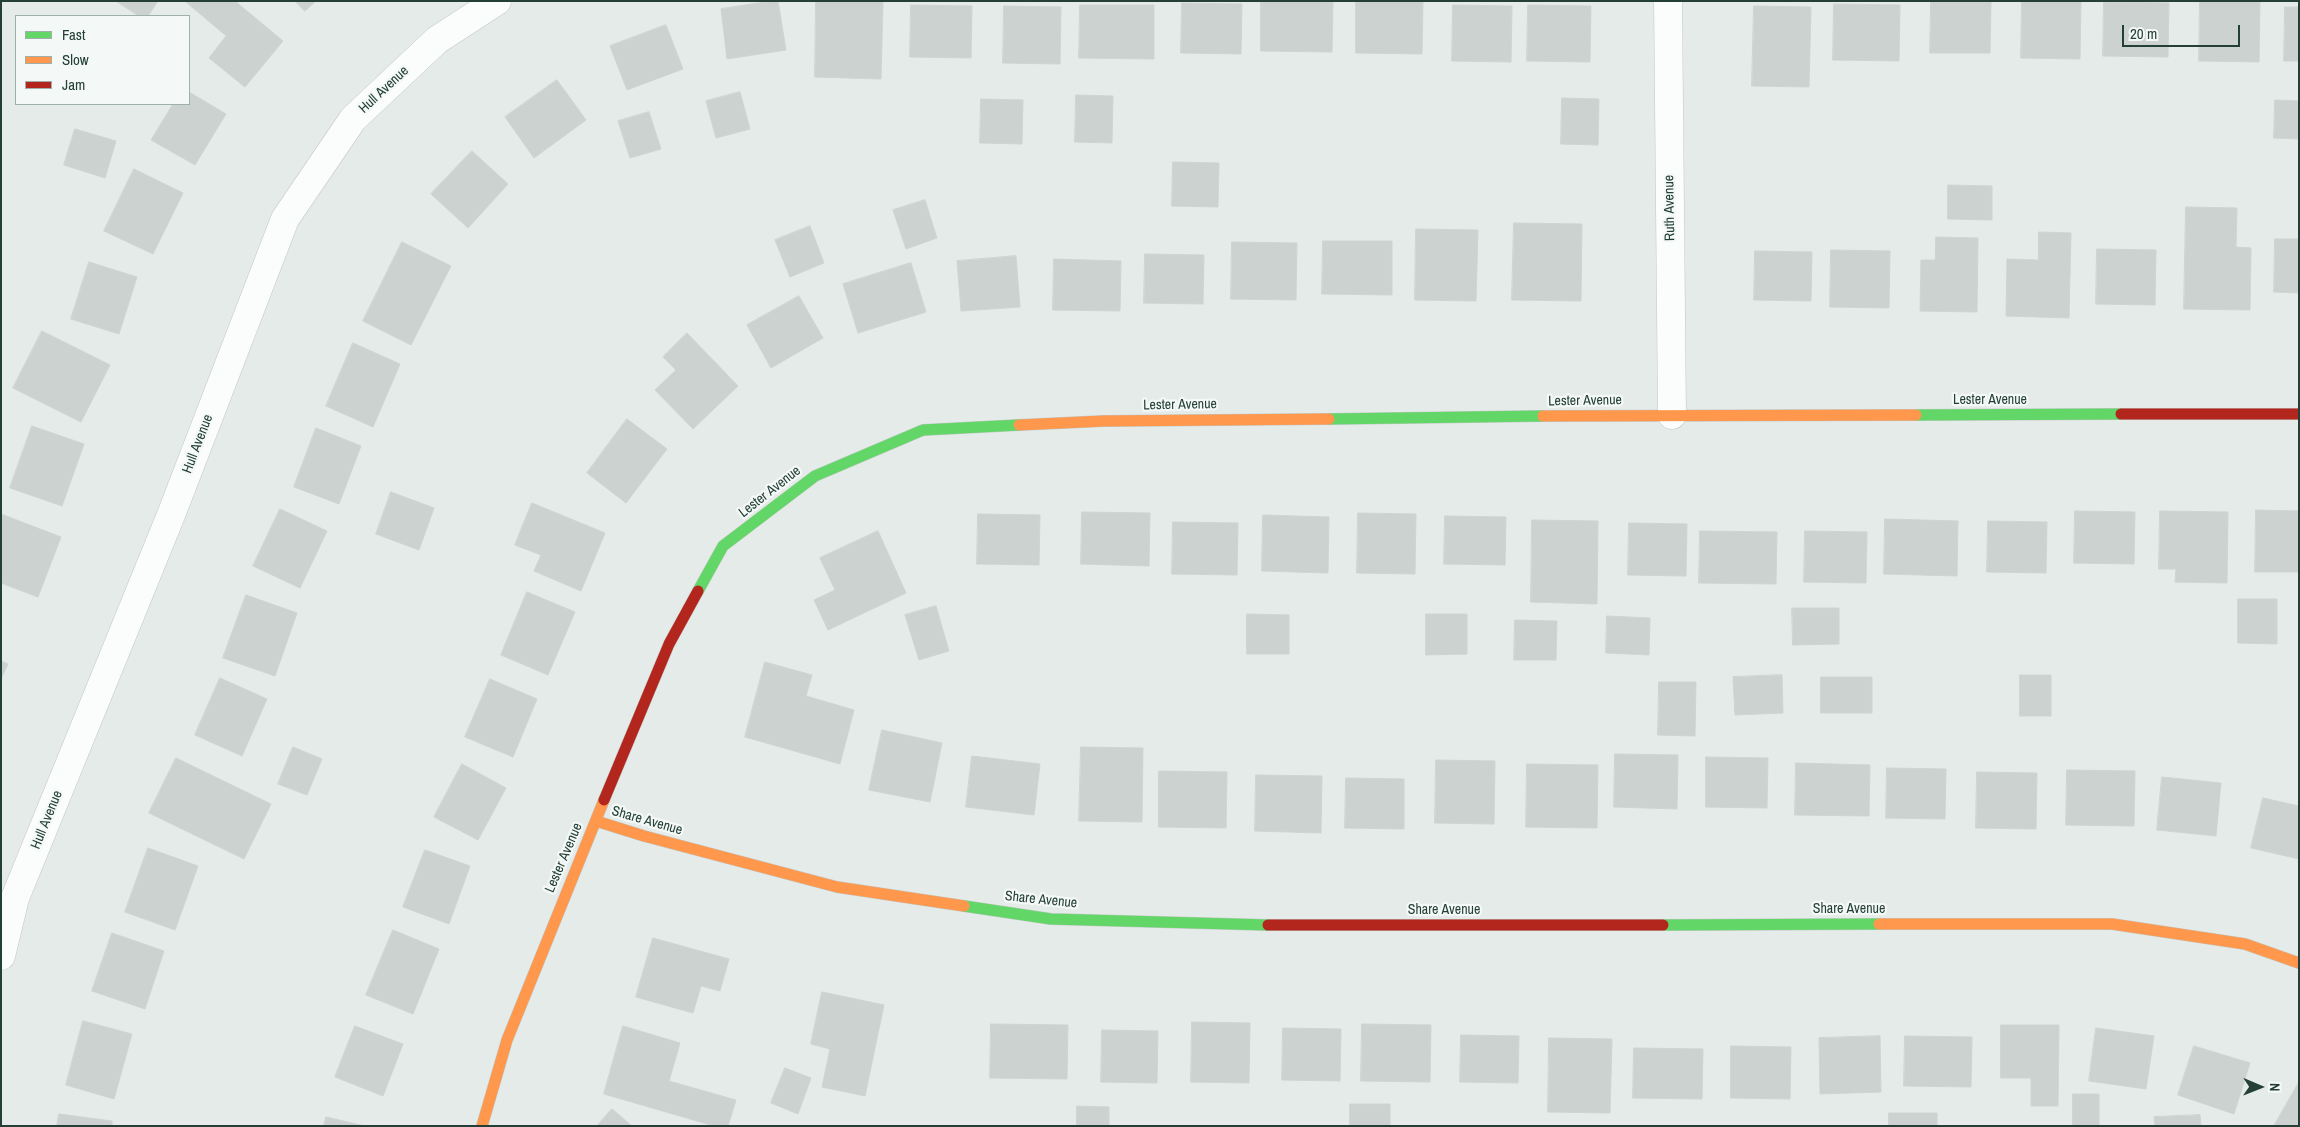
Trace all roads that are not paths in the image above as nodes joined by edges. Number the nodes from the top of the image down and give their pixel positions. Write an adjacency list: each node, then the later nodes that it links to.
1 (497, 1): 6 (street, Hull Avenue)
2 (1668, 1): 4 (street, Ruth Avenue)
3 (2299, 414): 4 (street, Lester Avenue)
4 (1672, 415): 5 (street, Lester Avenue)
5 (596, 821): 7 (street, Share Avenue); 8 (street, Lester Avenue)
6 (1, 956)
7 (2299, 963)
8 (482, 1126)

